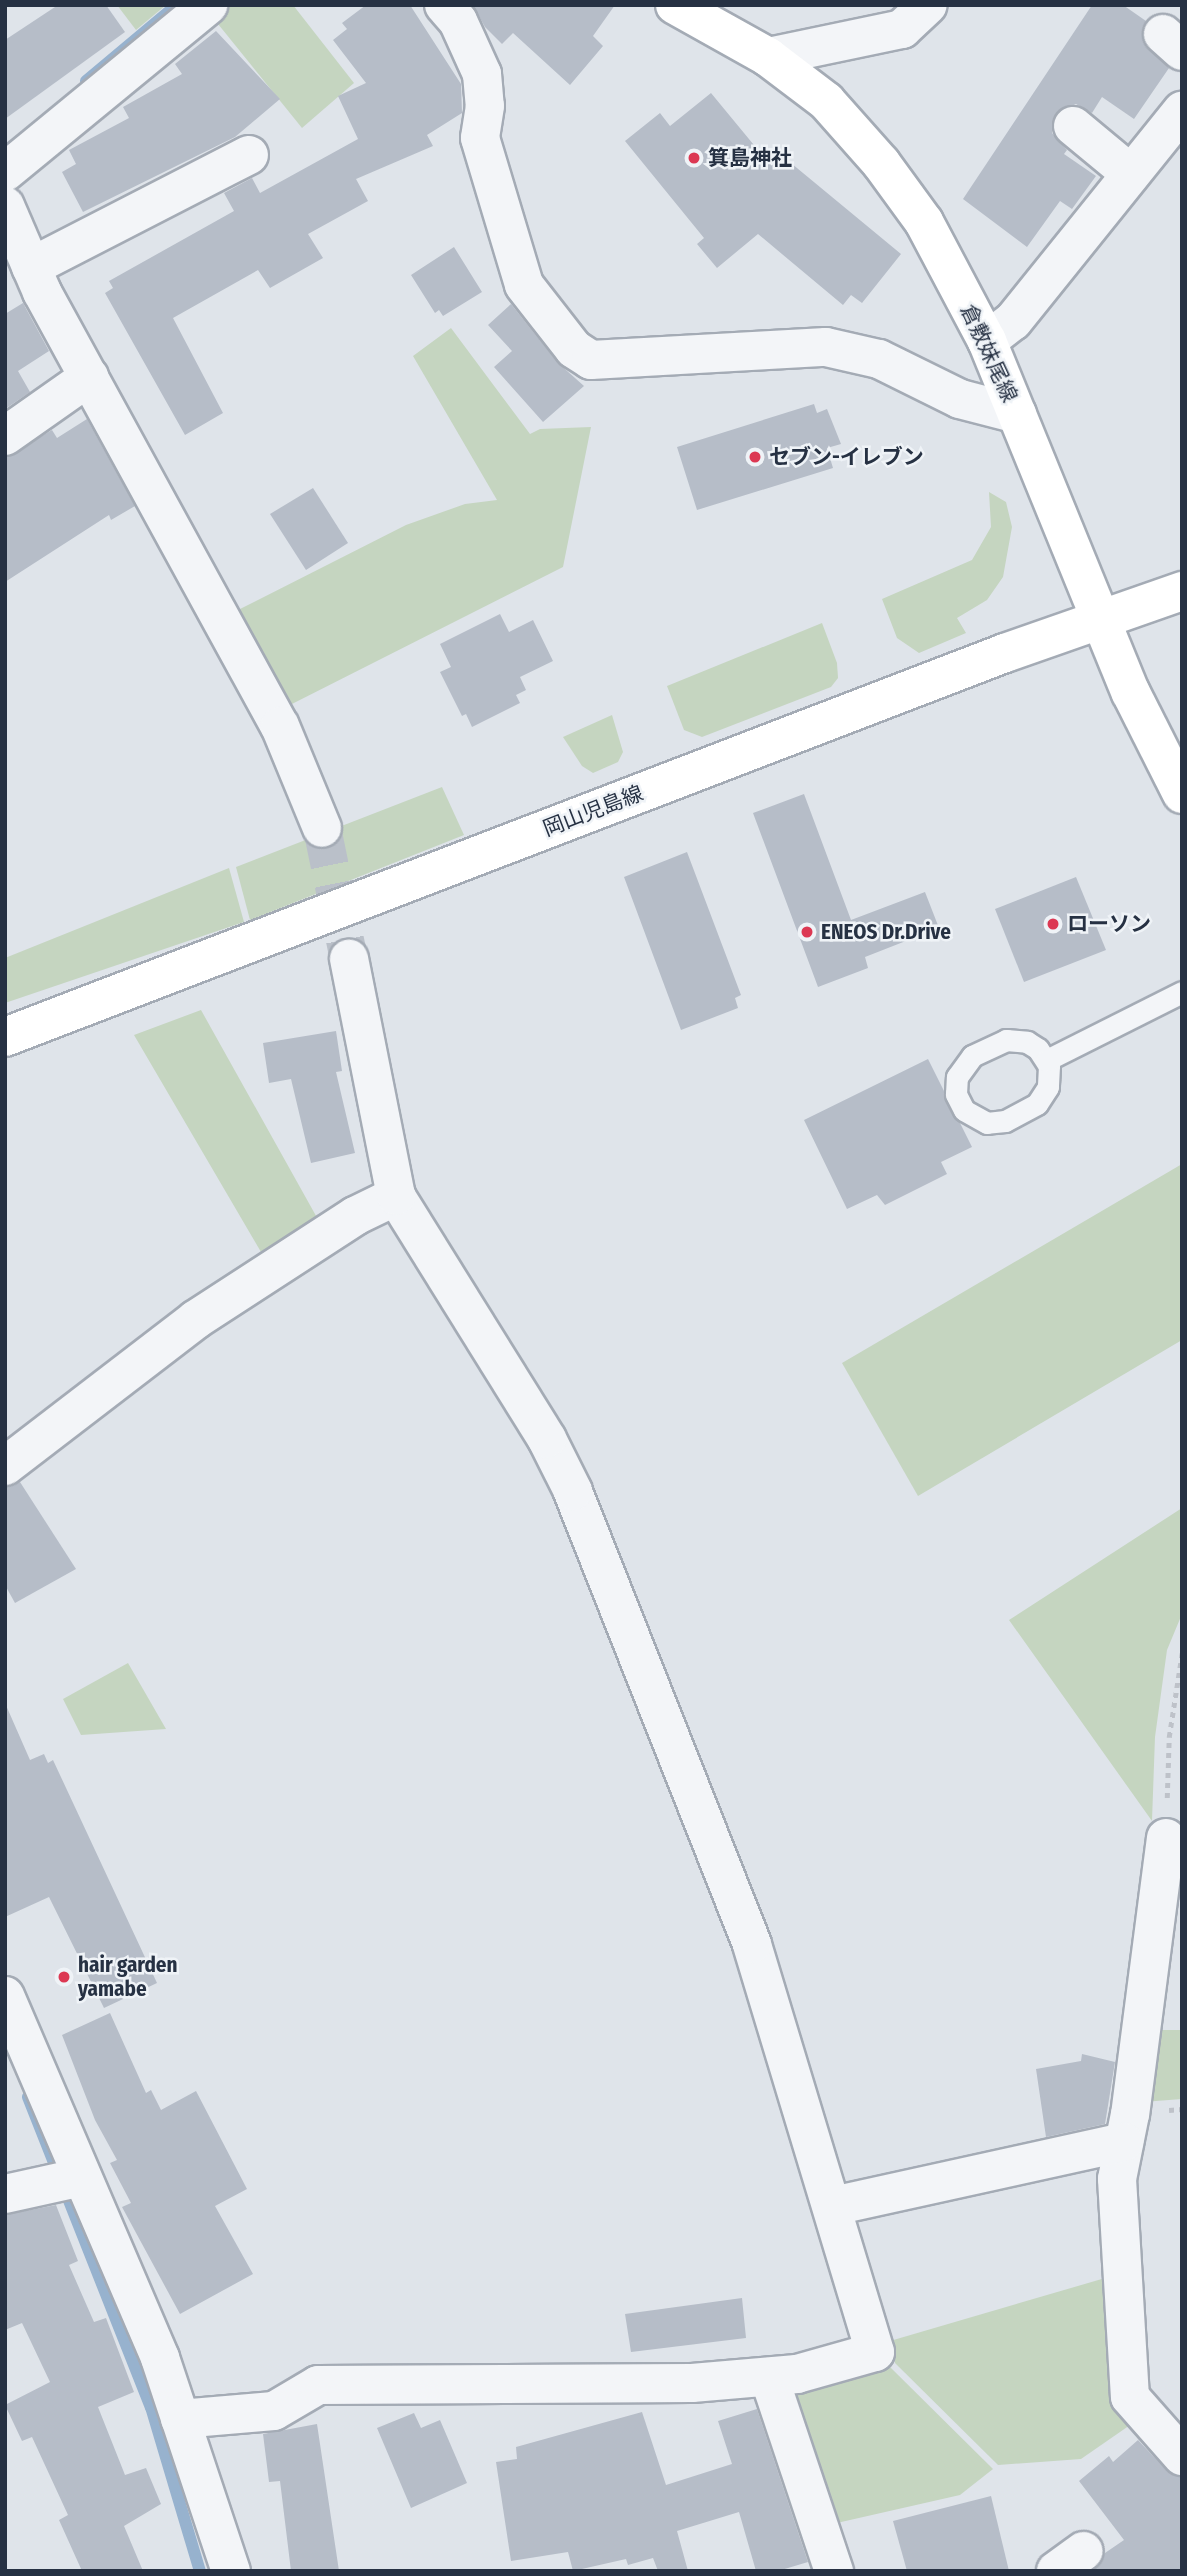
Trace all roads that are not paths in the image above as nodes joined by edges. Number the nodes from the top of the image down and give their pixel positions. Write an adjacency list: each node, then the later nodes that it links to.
1 (208, 5): 9 (street)
2 (444, 5): 15 (street)
3 (675, 5): 5 (main road, 倉敷妹尾線)
4 (928, 5): 5 (street)
5 (768, 57): 13 (main road, 倉敷妹尾線)
6 (1182, 111): 10 (street)
7 (1073, 126): 10 (street)
8 (248, 155): 12 (street)
9 (5, 172)
10 (1131, 174): 13 (street)
11 (5, 206): 12 (street)
12 (31, 267): 14 (street)
13 (987, 341): 15 (main road, 倉敷妹尾線)
14 (89, 377): 16 (street); 20 (street)
15 (1017, 414): 18 (main road, 倉敷妹尾線)
16 (5, 436)
17 (1182, 591): 18 (main road, 岡山児島線)
18 (1100, 620): 19 (main road, 倉敷妹尾線); 23 (main road, 岡山児島線)
19 (1182, 794)
20 (322, 828)
21 (349, 959): 25 (street)
22 (1182, 992): 24 (lane)
23 (5, 1037)
24 (1047, 1060): 24 (lane)
25 (396, 1196): 26 (street); 32 (street)
26 (5, 1466)
27 (1166, 1838): 29 (street)
28 (5, 1996): 30 (street)
29 (1125, 2141): 32 (street); 35 (street)
30 (69, 2181): 31 (street); 34 (street)
31 (5, 2194)
32 (832, 2206): 33 (street)
33 (769, 2376): 34 (street); 37 (street)
34 (180, 2419): 36 (street)
35 (1182, 2456)
36 (231, 2571)
37 (834, 2571)

